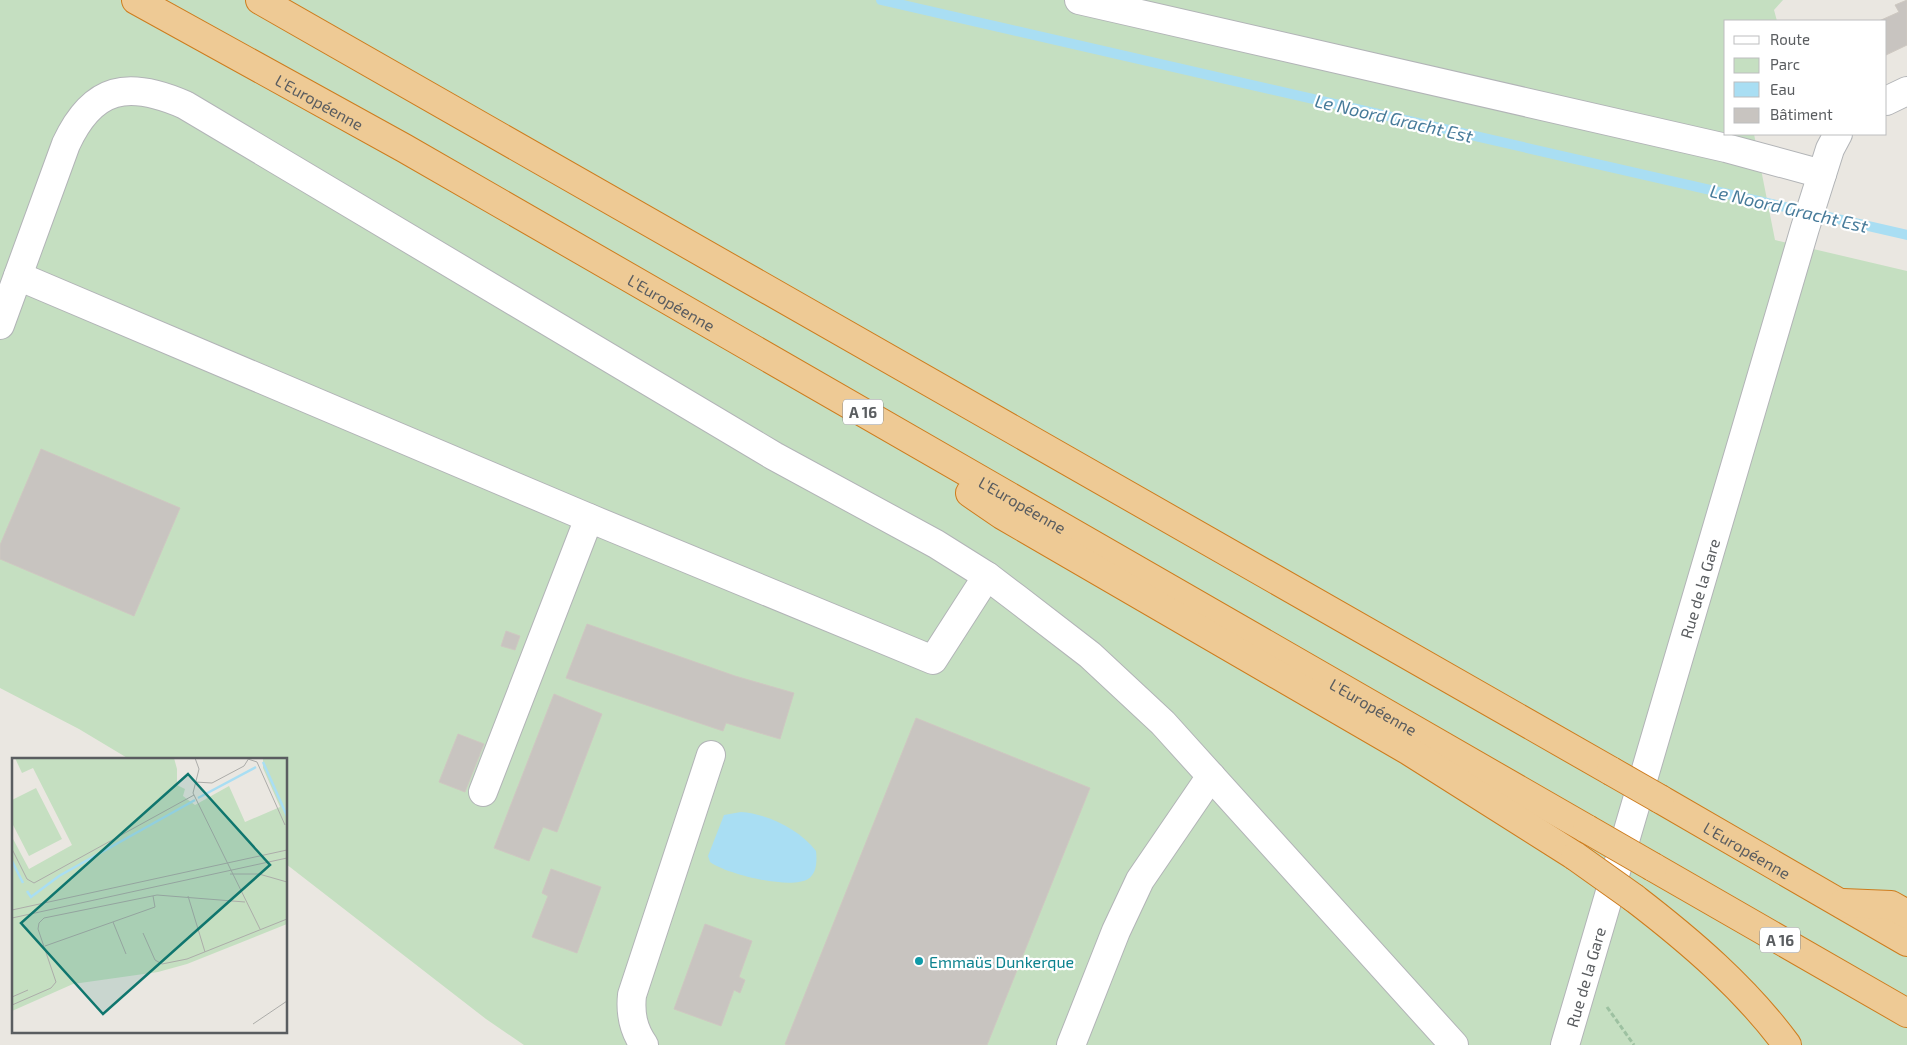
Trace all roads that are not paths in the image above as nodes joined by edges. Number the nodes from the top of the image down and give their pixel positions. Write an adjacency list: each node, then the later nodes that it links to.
1 (136, 0): 8 (highway, L'Européenne / A 16)
2 (260, 0): 14 (highway, L'Européenne, bridge)
3 (1079, 0): 5 (street)
4 (1837, 135): 5 (street, Rue de la Gare)
5 (1819, 184): 21 (street, Rue de la Gare)
6 (18, 276): 7 (street); 9 (street); 10 (street)
7 (0, 325)
8 (801, 376): 17 (highway, L'Européenne / A 16, bridge); 22 (highway, bridge)
9 (589, 518): 10 (street); 13 (street)
10 (988, 576): 12 (street)
11 (711, 755): 18 (street)
12 (1211, 776): 19 (street); 20 (street)
13 (483, 792)
14 (1840, 903): 15 (highway); 16 (highway, L'Européenne)
15 (1907, 914)
16 (1907, 942)
17 (1907, 1013)
18 (644, 1045)
19 (1071, 1045)
20 (1454, 1045)
21 (1565, 1045)
22 (1787, 1045)

